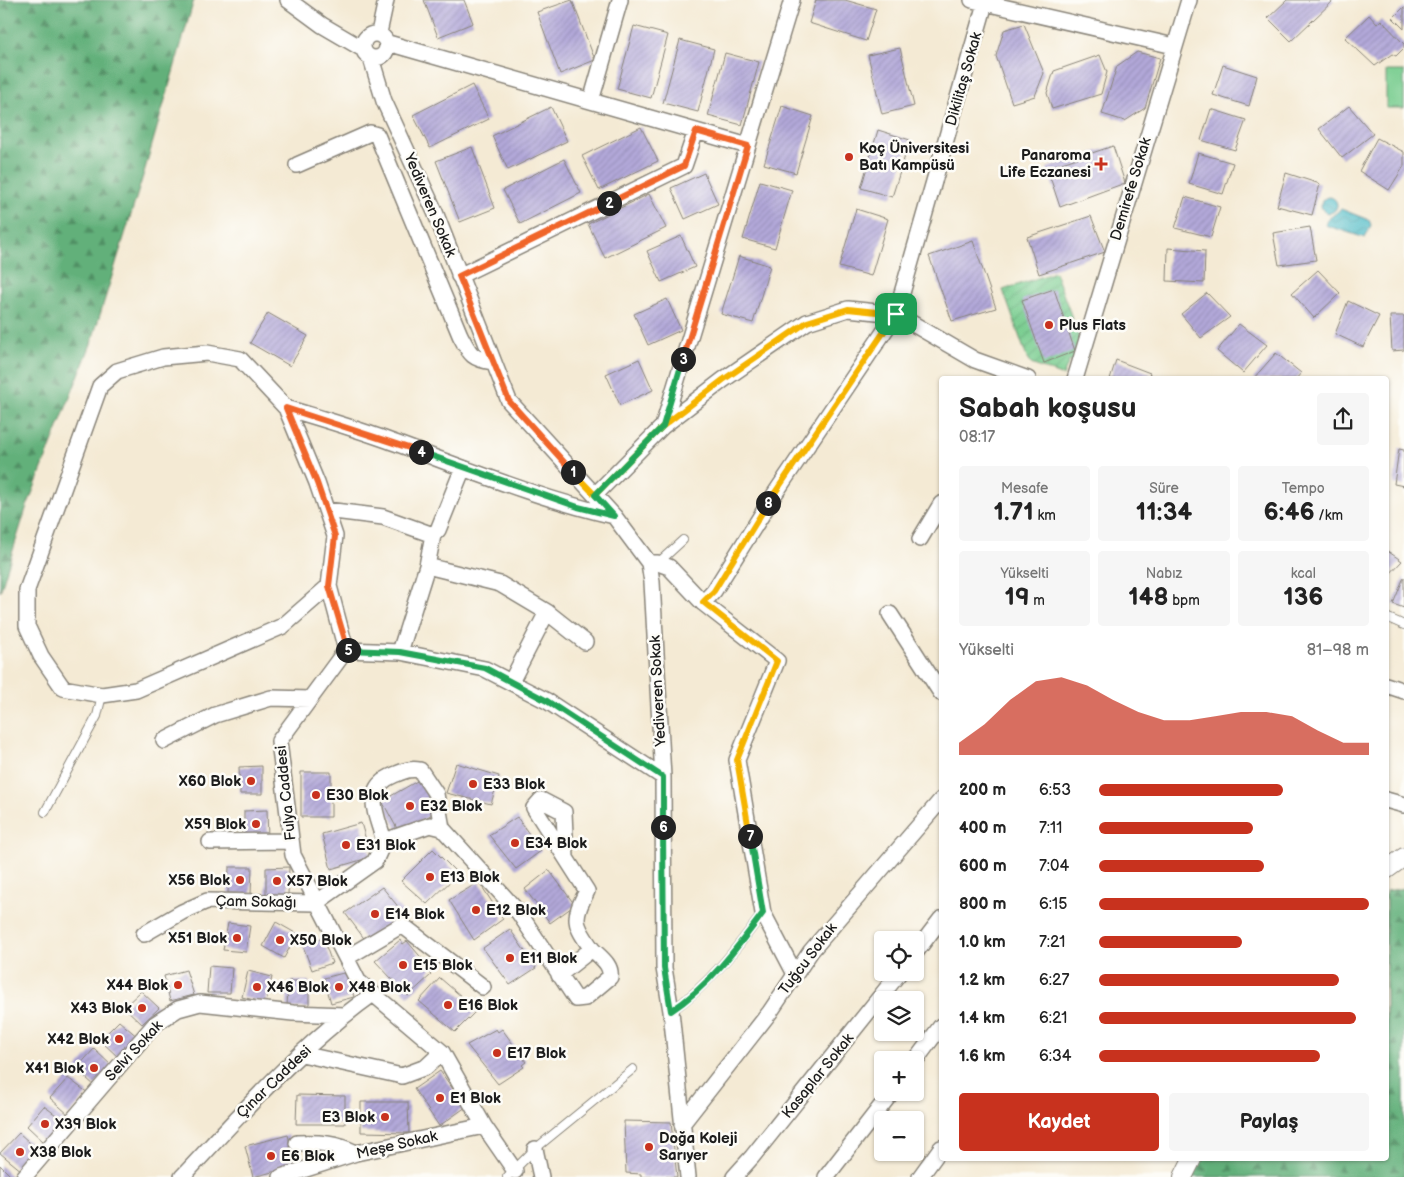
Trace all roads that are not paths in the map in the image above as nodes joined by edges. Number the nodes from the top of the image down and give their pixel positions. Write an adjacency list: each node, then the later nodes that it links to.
1 (288, 0): 9 (street)
2 (386, 0): 7 (street)
3 (620, 0): 10 (street)
4 (792, 0): 12 (street)
5 (1189, 0): 8 (street, Demirefe Sokak)
6 (981, 1): 8 (street); 15 (street, Dikilitaş Sokak)
7 (383, 38): 9 (street); 9 (street); 10 (street)
8 (1174, 46): 18 (street, Demirefe Sokak)
9 (367, 53): 14 (street, Yediveren Sokak)
10 (591, 101): 11 (street)
11 (696, 131): 12 (street); 14 (street)
12 (748, 146): 20 (street)
13 (296, 165): 16 (street)
14 (459, 276): 16 (street, Yediveren Sokak)
15 (896, 314): 17 (street); 20 (street); 32 (street, Dikilitaş Sokak)
16 (493, 362): 22 (street, Yediveren Sokak)
17 (1016, 376)
18 (1076, 376)
19 (286, 408): 21 (street); 24 (street); 44 (street)
20 (663, 426): 22 (street)
21 (463, 468): 25 (street); 26 (street)
22 (595, 495): 25 (street, Yediveren Sokak)
23 (939, 507): 27 (street)
24 (326, 510): 26 (street); 31 (street)
25 (614, 516): 29 (street, Yediveren Sokak)
26 (433, 535): 30 (street)
27 (920, 539)
28 (683, 540): 29 (lane)
29 (654, 563): 32 (street); 47 (street, Yediveren Sokak)
30 (427, 566): 33 (street); 39 (street)
31 (329, 586): 38 (street); 44 (street)
32 (703, 602): 60 (street)
33 (547, 612): 37 (street); 40 (street)
34 (890, 614): 42 (street)
35 (1389, 618): 36 (lane)
36 (1404, 625)
37 (586, 642)
38 (346, 650): 39 (street); 45 (street, Fulya Caddesi)
39 (400, 652): 40 (street)
40 (511, 682): 47 (street)
41 (1389, 687): 43 (street)
42 (939, 690)
43 (1404, 691)
44 (102, 695): 51 (lane)
45 (310, 700): 46 (street); 53 (street, Fulya Caddesi)
46 (164, 741)
47 (663, 777): 71 (street, Yediveren Sokak)
48 (1389, 801): 50 (street)
49 (939, 802): 66 (street, Tuğcu Sokak)
50 (1404, 805)
51 (45, 812)
52 (442, 828): 54 (street); 54 (street); 67 (street)
53 (291, 841): 55 (street); 59 (street, Fulya Caddesi)
54 (384, 841): 59 (street)
55 (210, 842)
56 (1404, 857): 58 (street)
57 (566, 858): 64 (street)
58 (1389, 868)
59 (316, 903): 62 (street, Çam Sokağı); 65 (street, Fulya Caddesi)
60 (763, 913): 66 (street); 71 (lane)
61 (939, 922): 63 (street)
62 (144, 934)
63 (924, 941)
64 (592, 950): 67 (street); 67 (street)
65 (346, 958): 69 (street); 70 (street, Fulya Caddesi)
66 (795, 974): 79 (street, Tuğcu Sokak)
67 (560, 975)
68 (893, 981): 92 (street, Kasaplar Sokak)
69 (483, 987)
70 (373, 994): 72 (street, Çınar Caddesi); 75 (street, Fulya Caddesi)
71 (671, 1011): 79 (street, Yediveren Sokak)
72 (344, 1015): 76 (street, Çınar Caddesi); 87 (street, Selvi Sokak)
73 (939, 1029): 74 (street)
74 (922, 1051)
75 (442, 1052): 76 (street); 80 (street, Fulya Caddesi)
76 (302, 1054): 88 (street, Çınar Caddesi)
77 (633, 1068): 82 (lane)
78 (885, 1101): 93 (street)
79 (682, 1124): 91 (street, Yediveren Sokak)
80 (484, 1126): 84 (street, Meşe Sokak); 86 (street, Fulya Caddesi)
81 (297, 1143): 84 (street)
82 (535, 1149): 86 (lane); 90 (street)
83 (939, 1151): 94 (street)
84 (356, 1153): 89 (street, Meşe Sokak)
85 (1191, 1161): 95 (street)
86 (511, 1174)
87 (24, 1177)
88 (182, 1177)
89 (281, 1177)
90 (542, 1177)
91 (688, 1177)
92 (734, 1177)
93 (826, 1177)
94 (920, 1177)
95 (1183, 1177)

